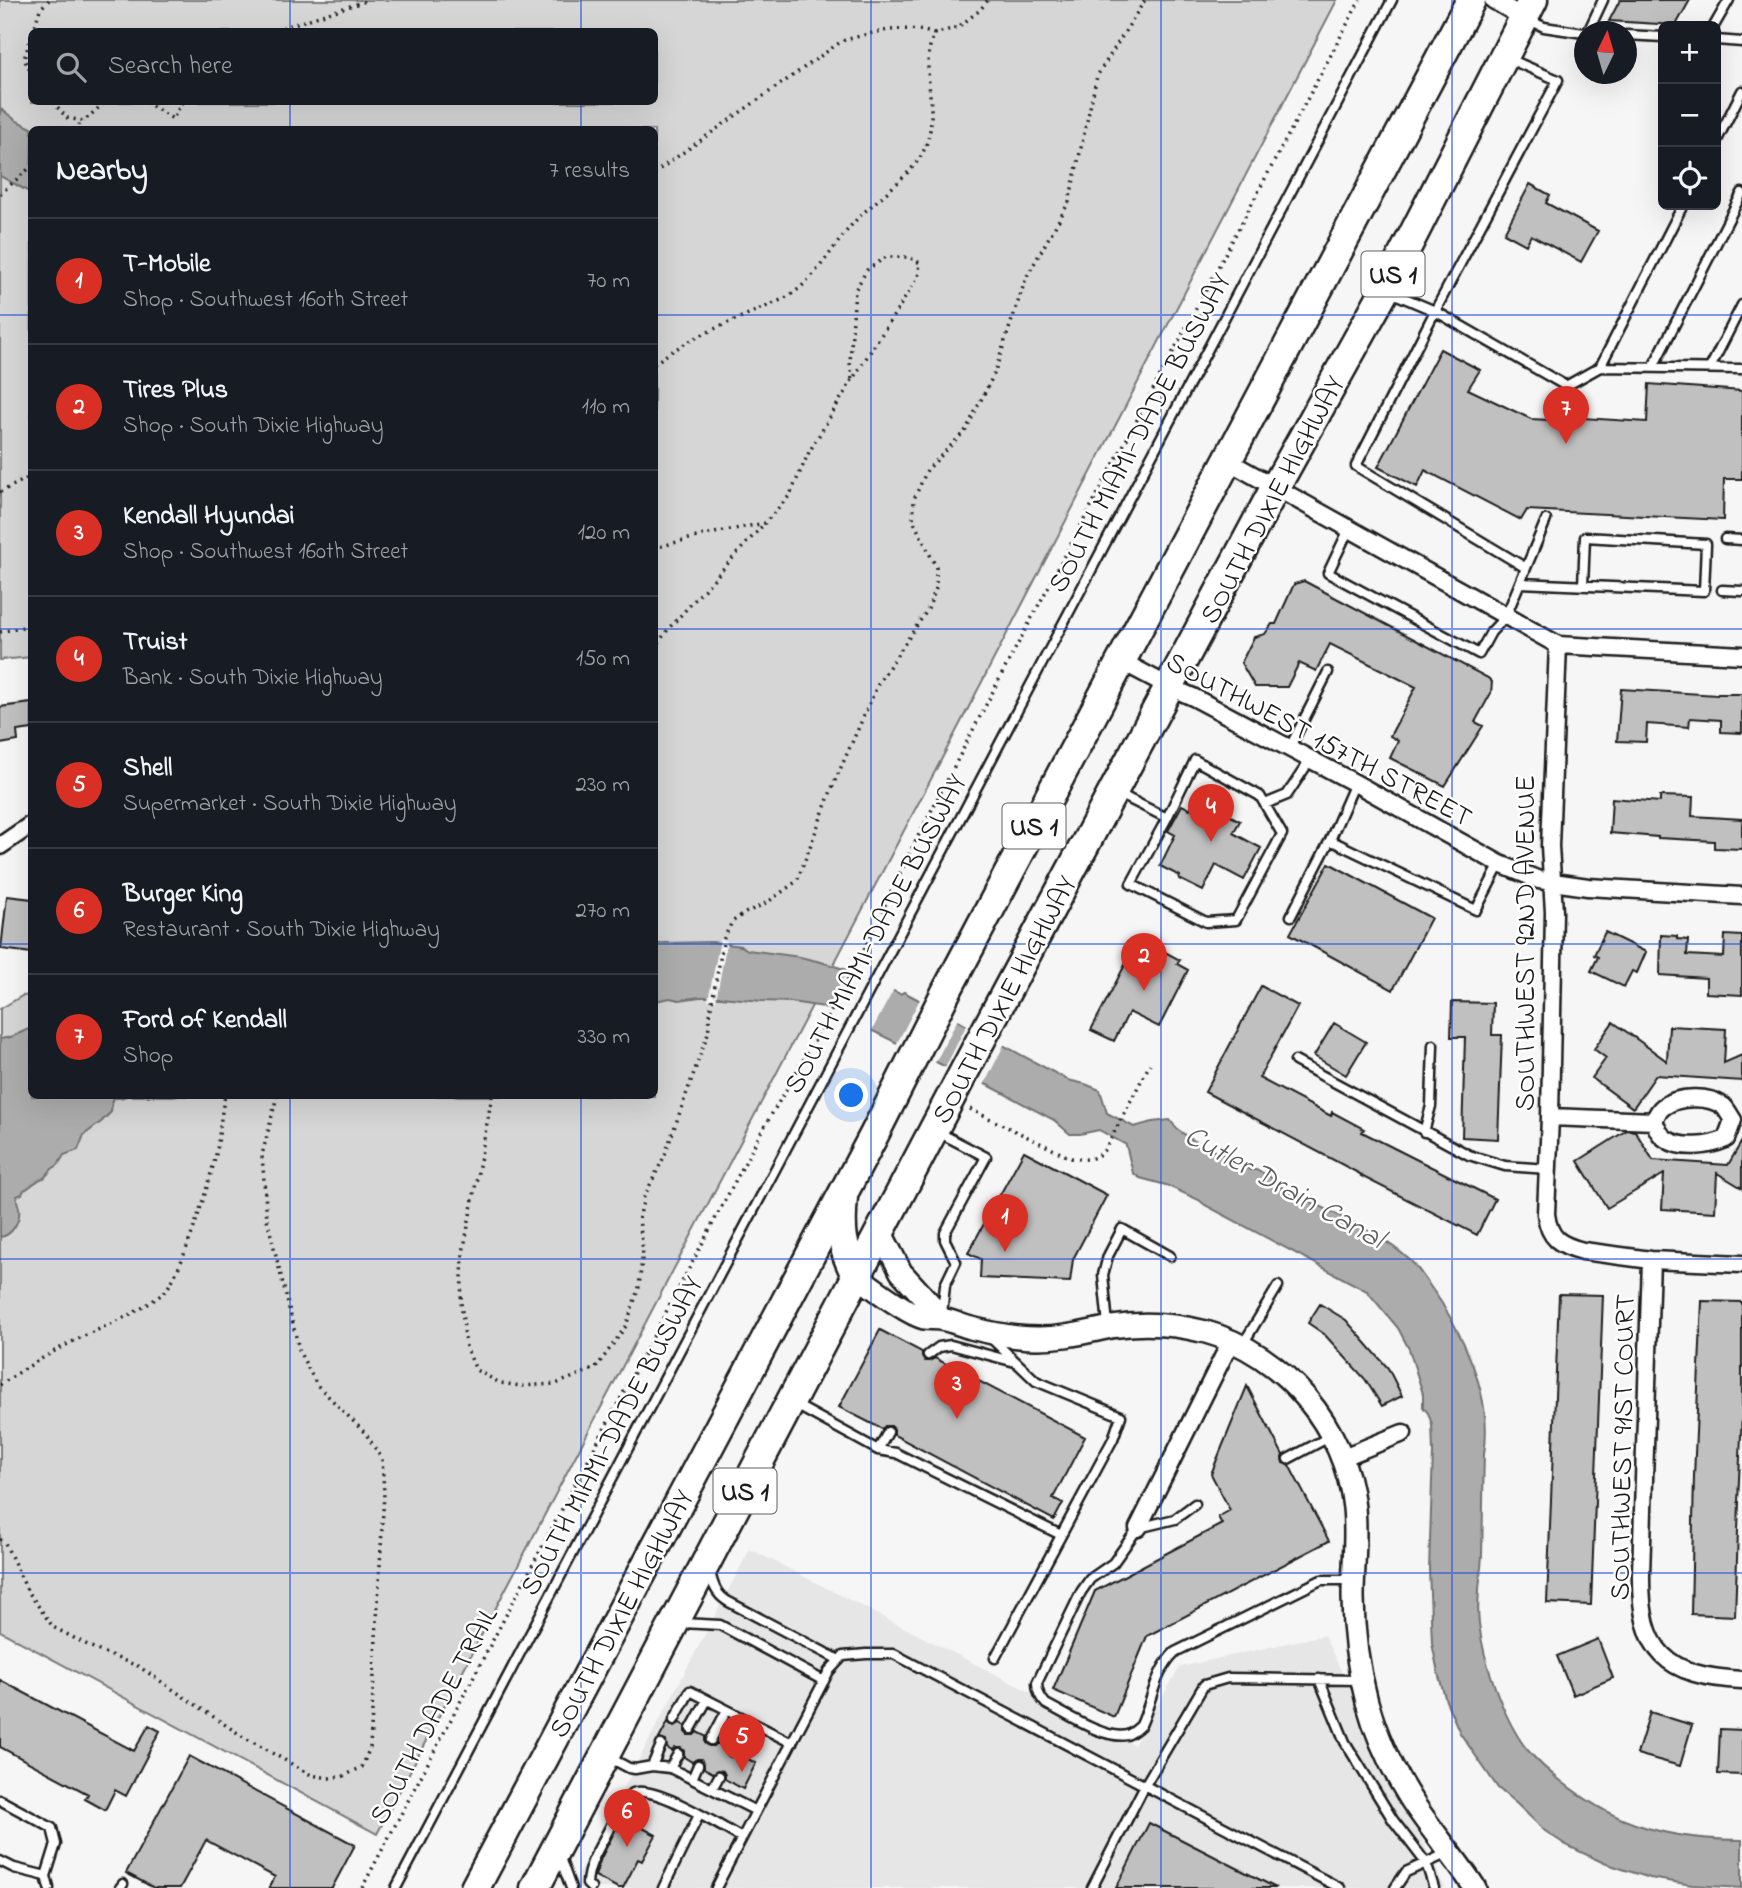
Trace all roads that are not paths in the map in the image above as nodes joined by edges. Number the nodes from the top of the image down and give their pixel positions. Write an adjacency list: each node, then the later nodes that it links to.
1 (1392, 0): 124 (lane, SOUTH MIAMI-DADE BUSWAY)
2 (1471, 0): 26 (highway, SOUTH DIXIE HIGHWAY / US 1)
3 (1493, 0): 6 (street)
4 (1603, 0): 7 (lane)
5 (1729, 0): 8 (lane)
6 (1529, 9): 9 (lane); 14 (highway, SOUTH DIXIE HIGHWAY / US 1)
7 (1592, 21)
8 (1717, 21)
9 (1574, 31)
10 (1637, 36): 11 (lane)
11 (1658, 37)
12 (1721, 40): 13 (lane)
13 (1742, 42)
14 (1503, 56): 19 (highway, SOUTH DIXIE HIGHWAY / US 1); 21 (lane)
15 (1742, 91): 16 (lane)
16 (1721, 132)
17 (1742, 193): 23 (lane)
18 (1681, 210): 22 (lane)
19 (1385, 290): 21 (lane); 27 (highway, SOUTH DIXIE HIGHWAY / US 1)
20 (1742, 305): 24 (lane)
21 (1435, 311): 22 (lane); 32 (lane)
22 (1600, 367): 23 (lane)
23 (1653, 367): 24 (lane)
24 (1710, 368): 25 (lane)
25 (1742, 369)
26 (1228, 461): 27 (street); 40 (highway, SOUTH DIXIE HIGHWAY / US 1)
27 (1275, 488): 29 (street); 42 (highway, SOUTH DIXIE HIGHWAY / US 1)
28 (1546, 520): 32 (lane)
29 (1349, 529): 37 (street); 37 (lane)
30 (1725, 539): 31 (lane)
31 (1742, 540)
32 (1526, 568): 33 (lane)
33 (1520, 583): 34 (lane); 37 (lane)
34 (1583, 586): 34 (lane)
35 (1722, 590): 36 (lane)
36 (1742, 591)
37 (1506, 616): 38 (street)
38 (1558, 645): 39 (street); 53 (street, SOUTHWEST 92ND AVENUE)
39 (1742, 655)
40 (1121, 661): 42 (street, SOUTHWEST 157TH STREET); 63 (highway, SOUTH DIXIE HIGHWAY / US 1)
41 (1328, 672): 43 (lane)
42 (1170, 687): 43 (street, SOUTHWEST 157TH STREET); 46 (highway, SOUTH DIXIE HIGHWAY / US 1)
43 (1289, 749): 44 (street, SOUTHWEST 157TH STREET)
44 (1310, 760): 45 (street, SOUTHWEST 157TH STREET); 47 (lane)
45 (1355, 783): 50 (lane); 52 (street, SOUTHWEST 157TH STREET)
46 (1114, 791): 48 (lane); 60 (highway, SOUTH DIXIE HIGHWAY / US 1)
47 (1265, 804): 48 (lane); 48 (lane)
48 (1167, 818)
49 (28, 827): 51 (street)
50 (1330, 840): 52 (lane); 55 (lane)
51 (0, 846)
52 (1500, 864): 53 (street, SOUTHWEST 157TH STREET)
53 (1553, 883): 54 (street, SOUTHWEST 157TH STREET); 58 (street, SOUTHWEST 92ND AVENUE)
54 (1742, 896)
55 (1291, 916)
56 (1433, 1045): 61 (lane)
57 (1295, 1061): 61 (lane)
58 (1550, 1117): 59 (street); 62 (street, SOUTHWEST 92ND AVENUE)
59 (1654, 1121): 59 (street)
60 (934, 1130): 64 (highway, SOUTH DIXIE HIGHWAY / US 1); 70 (lane)
61 (1424, 1132): 62 (lane)
62 (1548, 1169): 66 (street, SOUTHWEST 92ND AVENUE)
63 (843, 1191): 68 (highway); 122 (highway, SOUTH DIXIE HIGHWAY / US 1)
64 (880, 1231): 68 (highway, SOUTH DIXIE HIGHWAY / US 1); 70 (street)
65 (1170, 1256): 71 (lane)
66 (1651, 1260): 67 (street); 93 (street, SOUTHWEST 91ST COURT)
67 (1742, 1264)
68 (858, 1276): 70 (street); 76 (highway, SOUTH DIXIE HIGHWAY / US 1)
69 (1278, 1286): 73 (lane)
70 (941, 1319): 72 (street)
71 (1109, 1328): 72 (street); 73 (street)
72 (985, 1331): 75 (lane)
73 (1237, 1344): 79 (street); 84 (street)
74 (928, 1355): 75 (lane)
75 (1018, 1363): 85 (lane)
76 (792, 1403): 80 (lane); 86 (highway, SOUTH DIXIE HIGHWAY / US 1)
77 (888, 1432): 80 (lane)
78 (1403, 1433): 81 (street)
79 (1331, 1436): 81 (street); 82 (lane)
80 (878, 1450): 85 (lane)
81 (1341, 1458): 87 (street)
82 (1288, 1459)
83 (1195, 1504): 84 (lane)
84 (1138, 1528): 87 (lane)
85 (1061, 1535): 89 (lane)
86 (708, 1562): 88 (highway, SOUTH DIXIE HIGHWAY / US 1); 90 (lane)
87 (1354, 1580): 92 (street)
88 (676, 1623): 94 (lane); 105 (highway, SOUTH DIXIE HIGHWAY / US 1)
89 (995, 1658)
90 (839, 1660): 94 (lane); 111 (lane)
91 (1319, 1679): 92 (lane); 111 (lane); 120 (lane)
92 (1362, 1680): 118 (street)
93 (1742, 1680)
94 (824, 1681): 101 (lane)
95 (707, 1700): 96 (lane); 97 (lane); 99 (lane)
96 (727, 1710): 98 (lane); 100 (lane)
97 (674, 1720)
98 (747, 1720): 101 (lane); 103 (lane)
99 (691, 1729)
100 (712, 1740)
101 (792, 1743): 114 (lane)
102 (661, 1745): 107 (lane)
103 (732, 1751)
104 (678, 1754): 108 (lane)
105 (605, 1756): 107 (lane); 117 (highway, SOUTH DIXIE HIGHWAY / US 1)
106 (698, 1765): 110 (lane)
107 (652, 1766): 108 (lane)
108 (670, 1768): 110 (lane)
109 (719, 1776): 112 (lane)
110 (692, 1779): 112 (lane)
111 (1145, 1785): 130 (lane); 131 (lane)
112 (712, 1789): 114 (lane)
113 (0, 1800): 121 (lane)
114 (756, 1811): 116 (lane)
115 (699, 1815): 116 (lane); 127 (lane); 128 (lane)
116 (742, 1838): 129 (lane)
117 (557, 1847): 125 (highway, SOUTH DIXIE HIGHWAY / US 1); 126 (lane)
118 (1451, 1852): 120 (lane); 134 (street)
119 (0, 1861): 121 (lane)
120 (1426, 1863): 132 (lane); 133 (lane)
121 (46, 1876): 123 (lane)
122 (479, 1887)
123 (49, 1888)
124 (396, 1888)
125 (535, 1888)
126 (572, 1888)
127 (590, 1888)
128 (663, 1888)
129 (716, 1888)
130 (1092, 1888)
131 (1340, 1888)
132 (1395, 1888)
133 (1434, 1888)
134 (1475, 1888)

